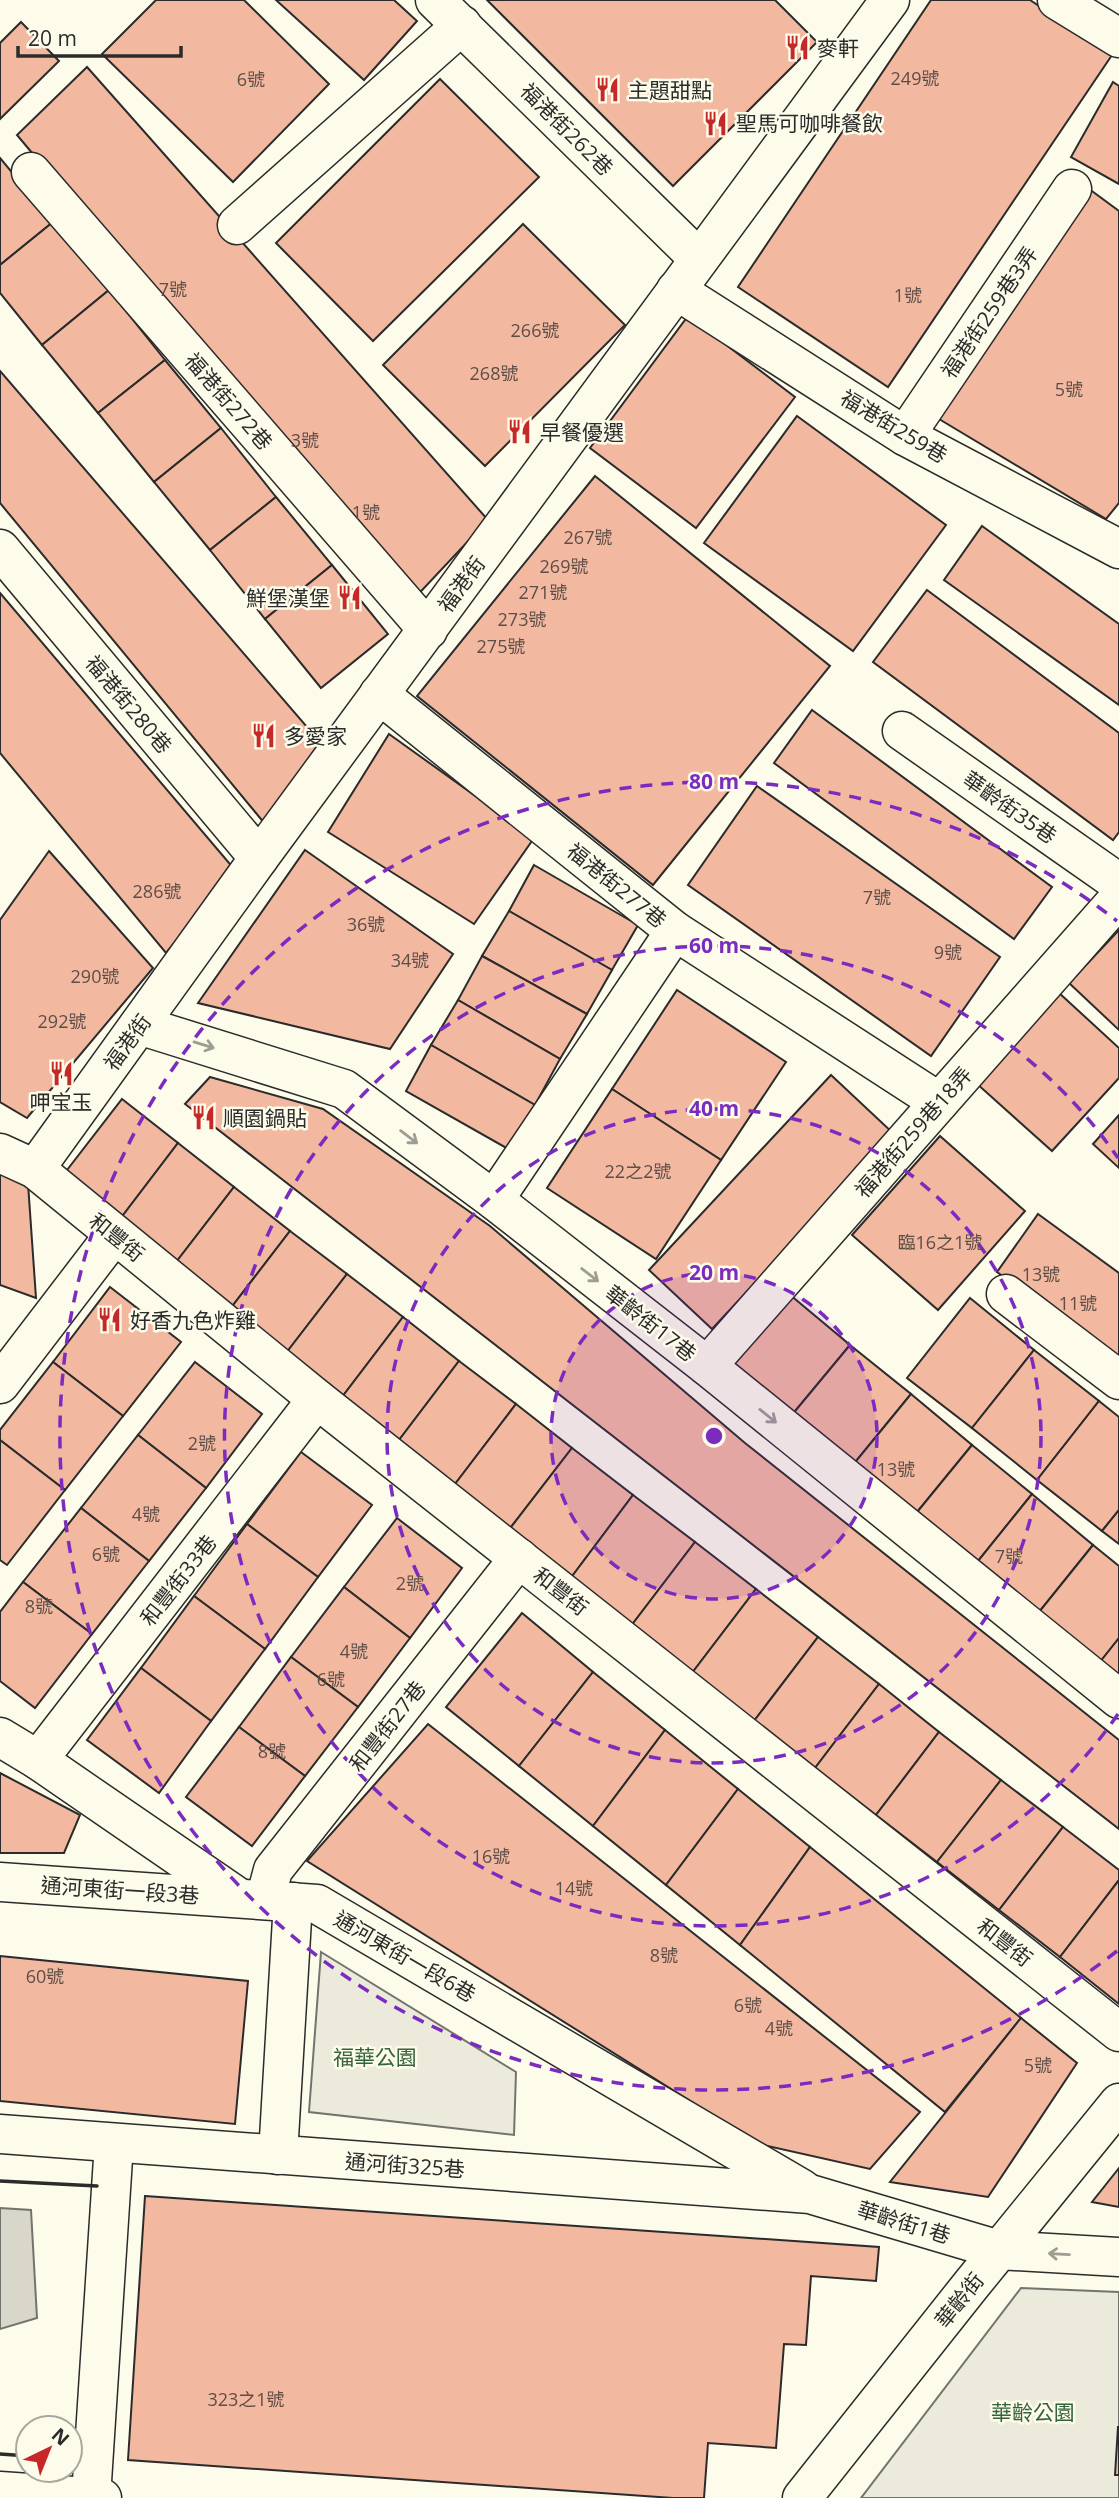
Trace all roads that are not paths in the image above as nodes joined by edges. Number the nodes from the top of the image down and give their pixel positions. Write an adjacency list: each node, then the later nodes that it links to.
1 (890, 0): 8 (street, 福港街)
2 (1057, 0): 4 (street)
3 (448, 13): 7 (street); 8 (street, 福港街262巷)
4 (1119, 38)
5 (31, 172): 13 (street, 福港街272巷)
6 (1072, 189): 10 (street, 福港街259巷3弄)
7 (237, 225)
8 (699, 259): 9 (street, 福港街)
9 (676, 290): 10 (street, 福港街259巷); 13 (street, 福港街)
10 (905, 436): 12 (street, 福港街259巷)
11 (0, 549): 16 (street, 福港街280巷)
12 (1119, 549)
13 (428, 630): 14 (street, 福港街)
14 (379, 694): 16 (street, 福港街); 19 (street, 福港街277巷)
15 (902, 730): 17 (street, 華齡街35巷)
16 (259, 858): 20 (street, 福港街)
17 (1119, 883)
18 (1119, 898): 21 (street, 福港街259巷18弄)
19 (675, 931): 21 (street, 福港街277巷); 24 (street)
20 (139, 1025): 23 (street, 福港街); 24 (street, 華齡街17巷, one-way to 24)
21 (939, 1102): 27 (street, 福港街259巷18弄)
22 (0, 1153): 23 (street, 和豐街)
23 (35, 1170): 25 (street, 和豐街)
24 (494, 1200): 27 (street, 華齡街17巷, one-way to 27)
25 (114, 1235): 29 (street); 30 (street, 和豐街)
26 (1006, 1294): 28 (street)
27 (707, 1366): 32 (street, 華齡街17巷, one-way to 32)
28 (1119, 1380)
29 (0, 1384)
30 (317, 1399): 31 (street, 和豐街); 34 (street, 和豐街33巷)
31 (519, 1558): 36 (street, 和豐街27巷); 37 (street, 和豐街)
32 (1119, 1699)
33 (0, 1737): 34 (street, 通河東街一段6巷)
34 (38, 1760): 36 (street, 通河東街一段6巷)
35 (0, 1882): 36 (street, 通河東街一段3巷)
36 (266, 1900): 41 (street, 和豐街27巷); 42 (street, 通河東街一段6巷)
37 (1119, 2032)
38 (1119, 2103): 43 (street, 華齡街)
39 (0, 2134): 40 (street, 通河街325巷)
40 (114, 2143): 41 (street, 通河街325巷); 46 (street)
41 (278, 2155): 42 (street, 通河街325巷)
42 (810, 2194): 43 (street, 華齡街1巷)
43 (999, 2250): 44 (street, 華齡街1巷, one-way to 43); 48 (street, 華齡街)
44 (1119, 2257)
45 (0, 2491): 46 (street)
46 (91, 2497): 47 (street)
47 (102, 2498)
48 (802, 2498)

